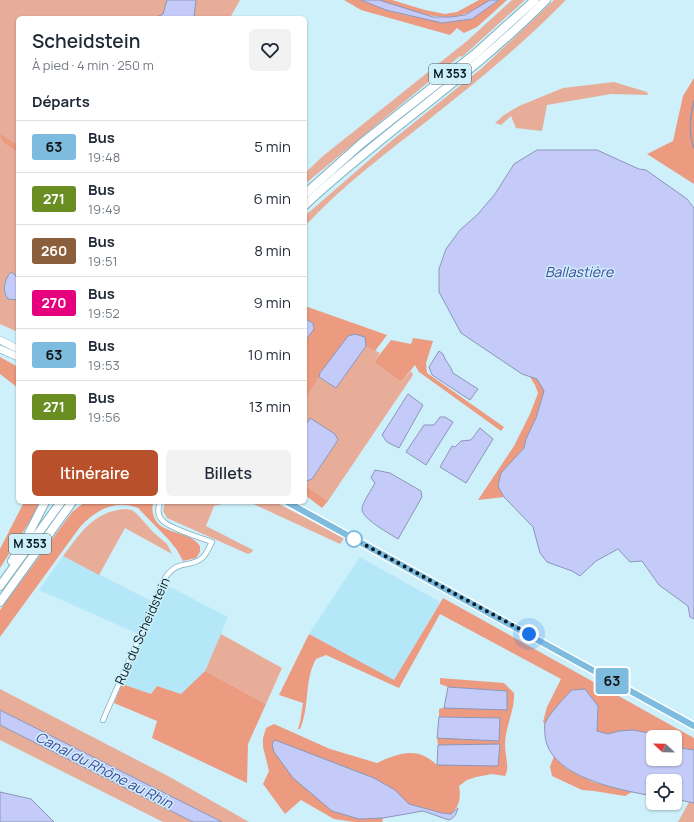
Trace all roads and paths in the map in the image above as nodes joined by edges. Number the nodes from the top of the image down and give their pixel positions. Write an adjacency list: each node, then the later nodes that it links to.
1 (535, 0): 4 (highway, M 353)
2 (546, 0): 3 (highway, M 353)
3 (321, 190): 5 (highway, M 353); 6 (highway)
4 (307, 192)
5 (307, 203)
6 (307, 208)
7 (0, 340): 8 (main road)
8 (16, 348)
9 (0, 349): 10 (main road)
10 (16, 357)
11 (44, 504): 18 (highway)
12 (60, 504): 19 (highway, M 353)
13 (71, 504): 17 (highway, M 353)
14 (74, 504): 17 (highway)
15 (160, 504): 21 (street, Rue du Scheidstein)
16 (291, 504): 22 (main road)
17 (55, 526): 20 (highway, M 353)
18 (0, 582)
19 (0, 586)
20 (0, 602)
21 (103, 720)
22 (694, 726)

